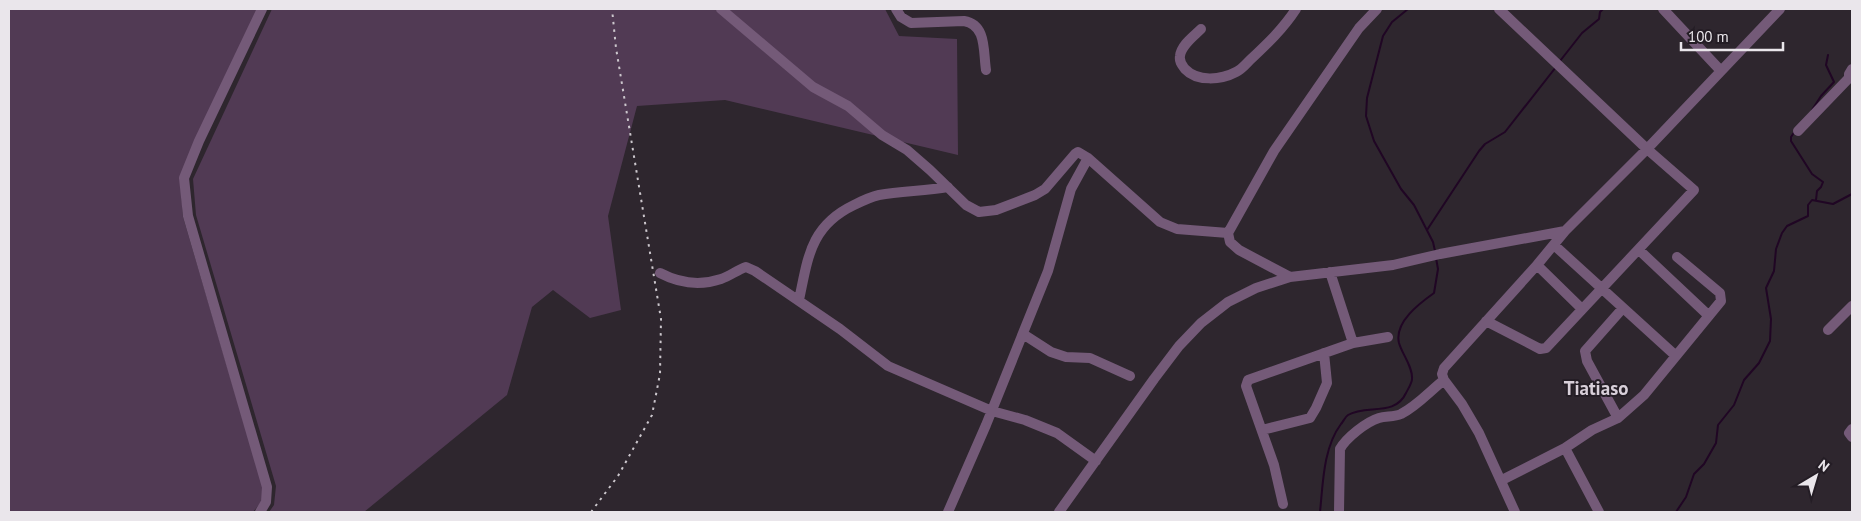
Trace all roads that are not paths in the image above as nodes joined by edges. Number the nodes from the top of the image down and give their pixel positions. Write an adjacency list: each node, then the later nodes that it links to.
1 (262, 9): 50 (street)
2 (721, 9): 16 (street)
3 (896, 9): 10 (street)
4 (1296, 9): 9 (street)
5 (1377, 9): 18 (street)
6 (1499, 9): 14 (street)
7 (1663, 9): 11 (street)
8 (1780, 9): 11 (street)
9 (1201, 29)
10 (986, 70)
11 (1721, 71): 14 (street)
12 (1851, 76): 13 (street)
13 (1798, 131)
14 (1647, 149): 17 (street); 20 (street)
15 (1088, 158): 16 (street); 18 (street); 34 (street)
16 (948, 187): 27 (street)
17 (1565, 231): 19 (street); 23 (street)
18 (1228, 233): 25 (street)
19 (1554, 245): 22 (street); 26 (street)
20 (1639, 250): 26 (street); 31 (street)
21 (1677, 257): 31 (street)
22 (1537, 265): 30 (street); 32 (street)
23 (1330, 272): 25 (street); 36 (street)
24 (660, 273): 27 (street)
25 (1290, 277): 47 (street)
26 (1602, 289): 29 (street); 30 (street)
27 (799, 300): 41 (street)
28 (1852, 306): 33 (street)
29 (1624, 308): 38 (street); 42 (street)
30 (1582, 310): 32 (street)
31 (1708, 315): 38 (street)
32 (1486, 321): 40 (street)
33 (1828, 330)
34 (1023, 334): 39 (street); 41 (street)
35 (1388, 337): 36 (street)
36 (1353, 343): 37 (street)
37 (1324, 353): 44 (street); 44 (street)
38 (1676, 356): 42 (street)
39 (1130, 376)
40 (1444, 380): 48 (street); 53 (street)
41 (992, 411): 47 (street); 51 (street)
42 (1618, 418): 46 (street)
43 (1852, 429): 45 (street)
44 (1262, 430): 49 (street)
45 (1852, 437)
46 (1565, 448): 48 (street); 55 (street)
47 (1096, 461): 52 (street)
48 (1502, 480): 54 (street)
49 (1283, 504)
50 (260, 512)
51 (948, 512)
52 (1059, 512)
53 (1339, 512)
54 (1515, 512)
55 (1599, 512)

